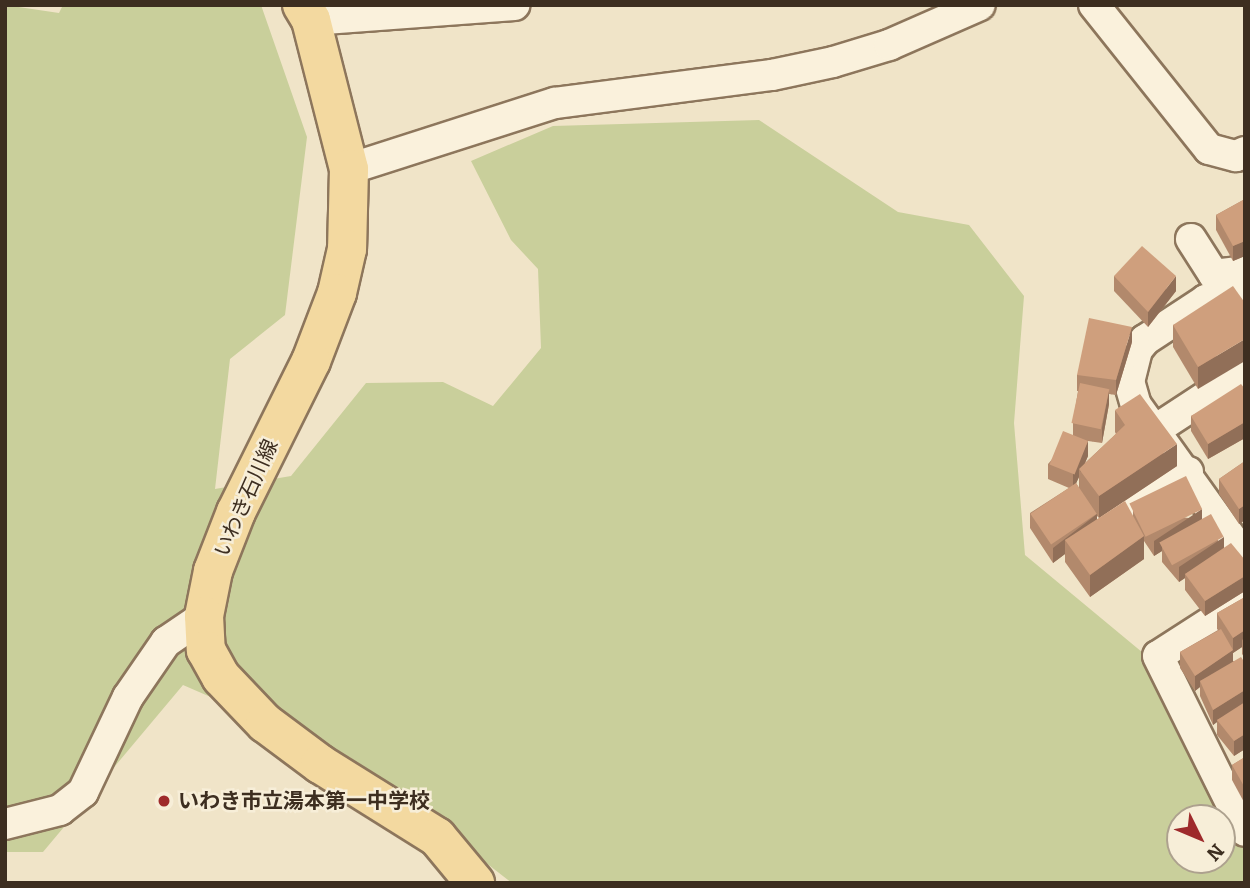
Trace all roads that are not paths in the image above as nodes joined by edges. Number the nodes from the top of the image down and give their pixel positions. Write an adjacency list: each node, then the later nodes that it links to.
1 (514, 5): 4 (street)
2 (980, 5): 6 (street)
3 (1094, 5): 5 (street)
4 (306, 13): 6 (main road, いわき石川線)
5 (1245, 152)
6 (349, 169): 16 (main road, いわき石川線)
7 (1191, 239): 8 (street)
8 (1245, 271)
9 (1245, 293): 11 (street)
10 (1245, 371): 11 (street)
11 (1155, 430): 12 (street)
12 (1188, 472): 13 (street); 14 (street)
13 (1105, 524)
14 (1241, 544)
15 (1245, 600): 18 (street)
16 (204, 616): 19 (street); 21 (main road, いわき石川線)
17 (1245, 764): 18 (street)
18 (1219, 780): 20 (street)
19 (5, 824)
20 (1245, 831)
21 (475, 883)

